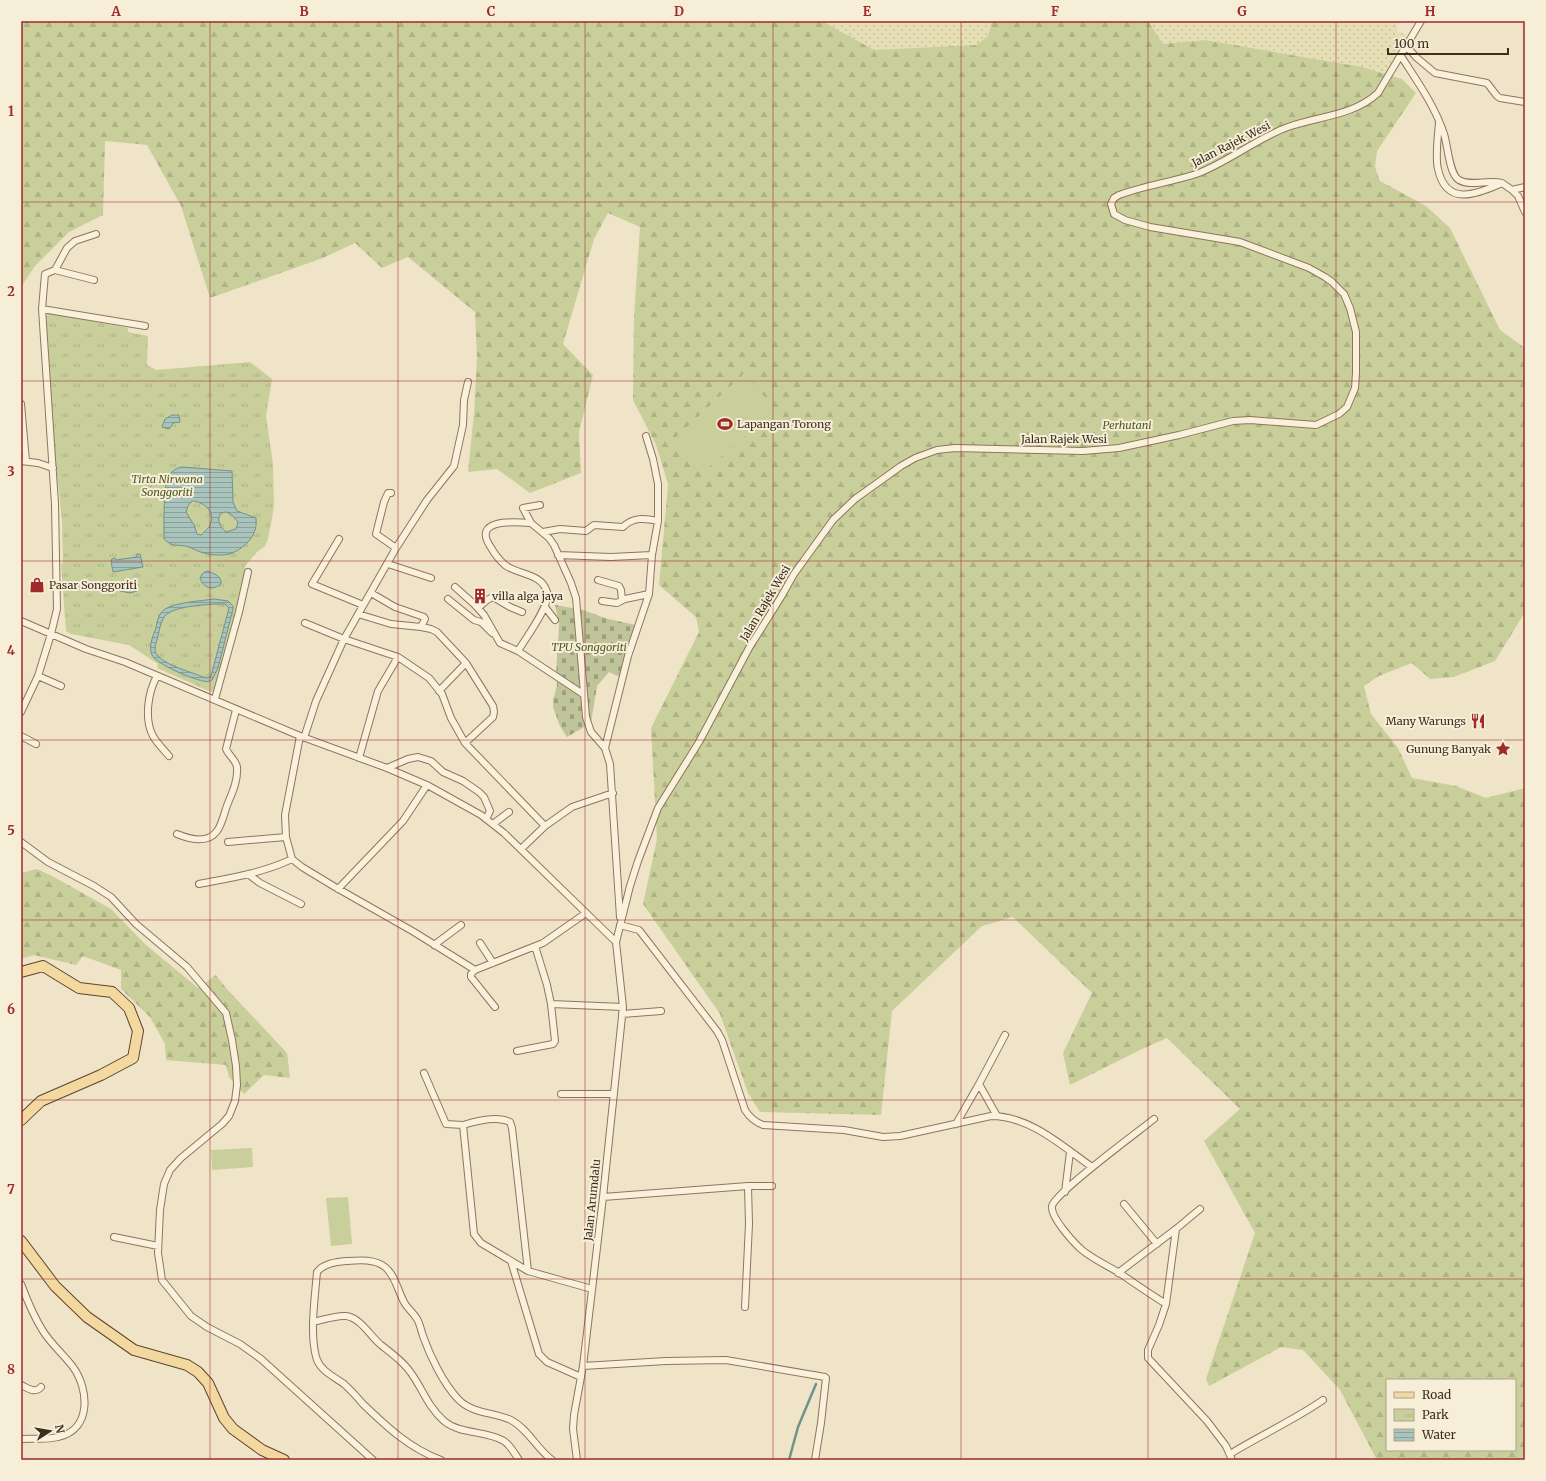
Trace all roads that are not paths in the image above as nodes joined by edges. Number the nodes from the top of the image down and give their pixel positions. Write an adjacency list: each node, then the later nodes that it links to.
1 (1421, 21): 2 (street, Jalan Rajek Wesi)
2 (1406, 46): 3 (street, Jalan Rajek Wesi); 4 (street)
3 (1402, 56): 5 (street); 87 (street, Jalan Rajek Wesi)
4 (1525, 102)
5 (1439, 120): 6 (street); 6 (street)
6 (1502, 184): 8 (street)
7 (1525, 187): 8 (street)
8 (1512, 190): 9 (street)
9 (1525, 212)
10 (96, 234): 11 (street)
11 (55, 270): 12 (street); 13 (street)
12 (94, 280)
13 (42, 309): 14 (street); 19 (street)
14 (145, 326)
15 (468, 382): 26 (street)
16 (21, 404): 18 (street)
17 (646, 436): 22 (street)
18 (23, 461): 19 (street)
19 (52, 468): 48 (street)
20 (391, 493): 26 (street)
21 (540, 505): 23 (street)
22 (658, 521): 24 (street); 28 (street)
23 (531, 523): 24 (street); 40 (street)
24 (543, 532): 27 (street)
25 (339, 539): 39 (street)
26 (396, 548): 29 (street)
27 (558, 555): 28 (street); 58 (street)
28 (652, 555): 35 (street)
29 (388, 564): 31 (street); 34 (street)
30 (248, 572): 59 (street)
31 (430, 578)
32 (598, 580): 37 (street)
33 (455, 587): 41 (street)
34 (370, 593): 39 (street); 47 (street)
35 (649, 594): 37 (street); 66 (street)
36 (448, 599): 49 (street)
37 (622, 600): 38 (street)
38 (602, 601)
39 (363, 605): 43 (street)
40 (545, 607): 44 (street); 51 (street)
41 (478, 608): 42 (street); 49 (street)
42 (522, 612)
43 (358, 614): 47 (street); 50 (street)
44 (555, 620)
45 (21, 621): 48 (street)
46 (305, 623): 50 (street)
47 (421, 627): 53 (street)
48 (51, 634): 54 (street); 55 (street)
49 (495, 635): 51 (street)
50 (344, 639): 52 (street); 63 (street)
51 (518, 650): 58 (street)
52 (398, 657): 57 (street); 68 (street)
53 (466, 663): 57 (street); 64 (street)
54 (38, 676): 56 (street); 60 (street)
55 (157, 676): 59 (street); 67 (street)
56 (61, 686)
57 (439, 690): 64 (street)
58 (583, 694): 66 (street)
59 (214, 699): 61 (street)
60 (22, 709)
61 (236, 710): 63 (street); 76 (street)
62 (21, 736): 65 (street)
63 (302, 737): 68 (street); 77 (street)
64 (465, 743): 75 (street)
65 (36, 744)
66 (605, 748): 71 (street)
67 (169, 756)
68 (359, 758): 69 (street)
69 (387, 768): 70 (street); 73 (street)
70 (427, 785): 73 (street); 84 (street)
71 (613, 794): 75 (street); 87 (street)
72 (509, 812): 74 (street)
73 (486, 819): 74 (street)
74 (493, 824): 80 (street)
75 (545, 826): 80 (street)
76 (177, 834)
77 (286, 837): 79 (street); 81 (street)
78 (21, 842): 123 (street)
79 (228, 842)
80 (521, 849): 86 (street)
81 (292, 858): 82 (street); 84 (street)
82 (248, 874): 83 (street); 85 (street)
83 (199, 884)
84 (338, 889): 91 (street)
85 (301, 904)
86 (586, 913): 89 (street); 92 (street)
87 (620, 923): 89 (street, Jalan Rajek Wesi); 109 (street)
88 (461, 925): 91 (street)
89 (616, 942): 98 (street, Jalan Arumdalu)
90 (480, 943): 93 (street)
91 (434, 945): 94 (street)
92 (535, 946): 93 (street); 96 (street)
93 (493, 963): 94 (street)
94 (475, 970): 97 (street)
95 (21, 972): 108 (main road)
96 (551, 1004): 98 (street); 101 (street)
97 (495, 1007)
98 (622, 1010): 99 (street); 105 (street, Jalan Arumdalu)
99 (661, 1011)
100 (1005, 1035): 103 (street)
101 (517, 1051)
102 (424, 1073): 110 (street)
103 (979, 1084): 106 (street); 109 (street)
104 (562, 1094): 105 (street)
105 (614, 1094): 116 (street, Jalan Arumdalu)
106 (997, 1116): 109 (street); 111 (street)
107 (1154, 1119): 112 (street)
108 (21, 1120)
109 (956, 1124)
110 (463, 1125): 124 (street); 125 (street)
111 (1070, 1152): 112 (street); 115 (street)
112 (1092, 1167): 115 (street)
113 (748, 1186): 114 (street); 116 (street); 130 (street)
114 (772, 1186)
115 (1065, 1192): 126 (street)
116 (603, 1197): 128 (street, Jalan Arumdalu)
117 (1124, 1204): 122 (street)
118 (1200, 1208): 119 (street)
119 (1176, 1229): 122 (street); 129 (street)
120 (114, 1237): 123 (street)
121 (21, 1241): 139 (main road)
122 (1157, 1244): 126 (street)
123 (158, 1246): 140 (street)
124 (511, 1261): 125 (street); 133 (street)
125 (528, 1271): 128 (street)
126 (1118, 1273): 129 (street)
127 (21, 1284): 137 (street)
128 (592, 1289): 132 (street, Jalan Arumdalu)
129 (1166, 1304): 138 (street)
130 (746, 1307)
131 (313, 1322): 141 (street); 142 (street); 143 (street)
132 (583, 1366): 133 (street, Jalan Arumdalu); 145 (street)
133 (581, 1377): 144 (street, Jalan Arumdalu)
134 (21, 1384): 135 (street)
135 (41, 1387)
136 (1323, 1400): 138 (street)
137 (21, 1439)
138 (1231, 1457)
139 (284, 1460)
140 (373, 1460)
141 (441, 1460)
142 (519, 1460)
143 (552, 1460)
144 (577, 1460)
145 (814, 1460)

